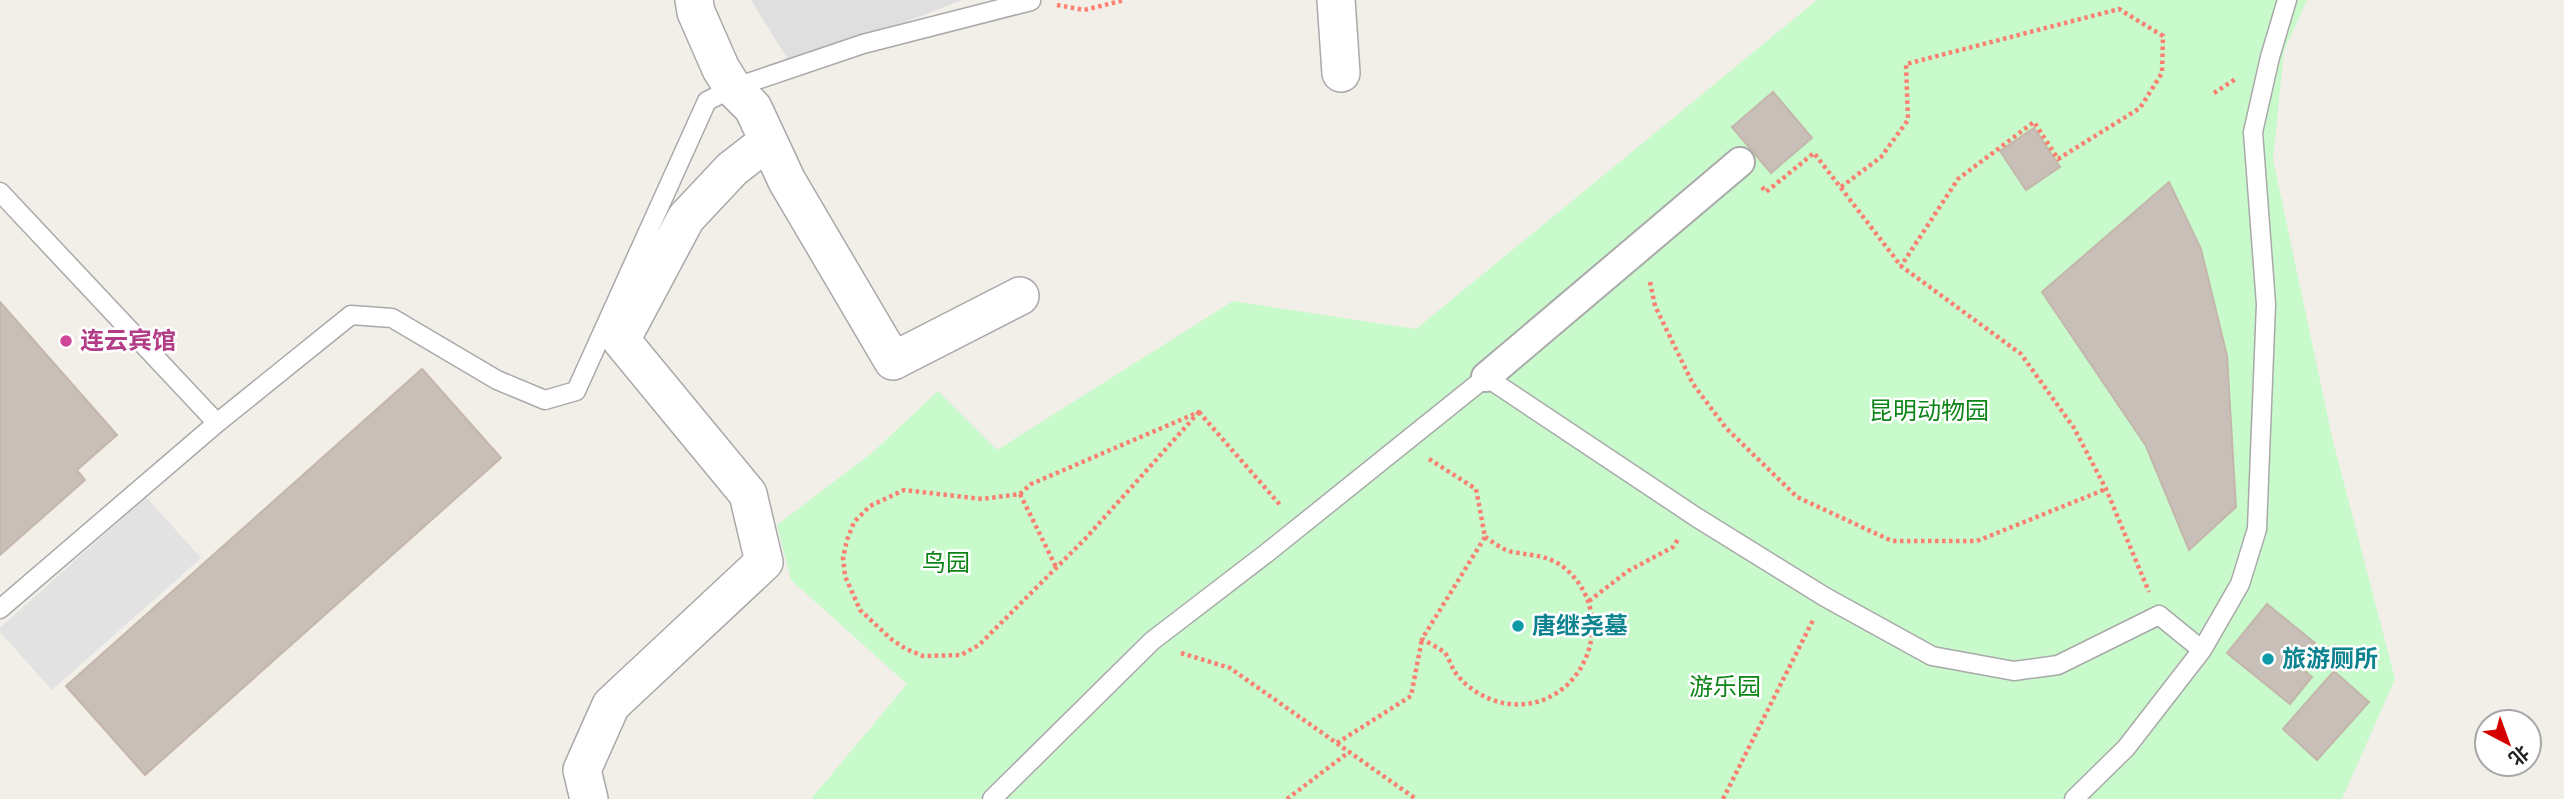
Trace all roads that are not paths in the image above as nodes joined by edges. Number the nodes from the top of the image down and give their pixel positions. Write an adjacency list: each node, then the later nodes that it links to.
1 (694, 0): 6 (street)
2 (1336, 0): 5 (street)
3 (2287, 0): 14 (lane)
4 (1031, 1): 6 (lane)
5 (1341, 73)
6 (733, 88): 7 (street); 12 (lane)
7 (768, 141): 10 (street); 15 (street)
8 (1740, 162): 11 (street)
9 (0, 192): 12 (lane)
10 (1020, 296)
11 (1486, 377): 14 (lane); 16 (lane)
12 (217, 423): 13 (lane)
13 (0, 609)
14 (2202, 650): 17 (lane)
15 (589, 799)
16 (992, 799)
17 (2074, 799)

